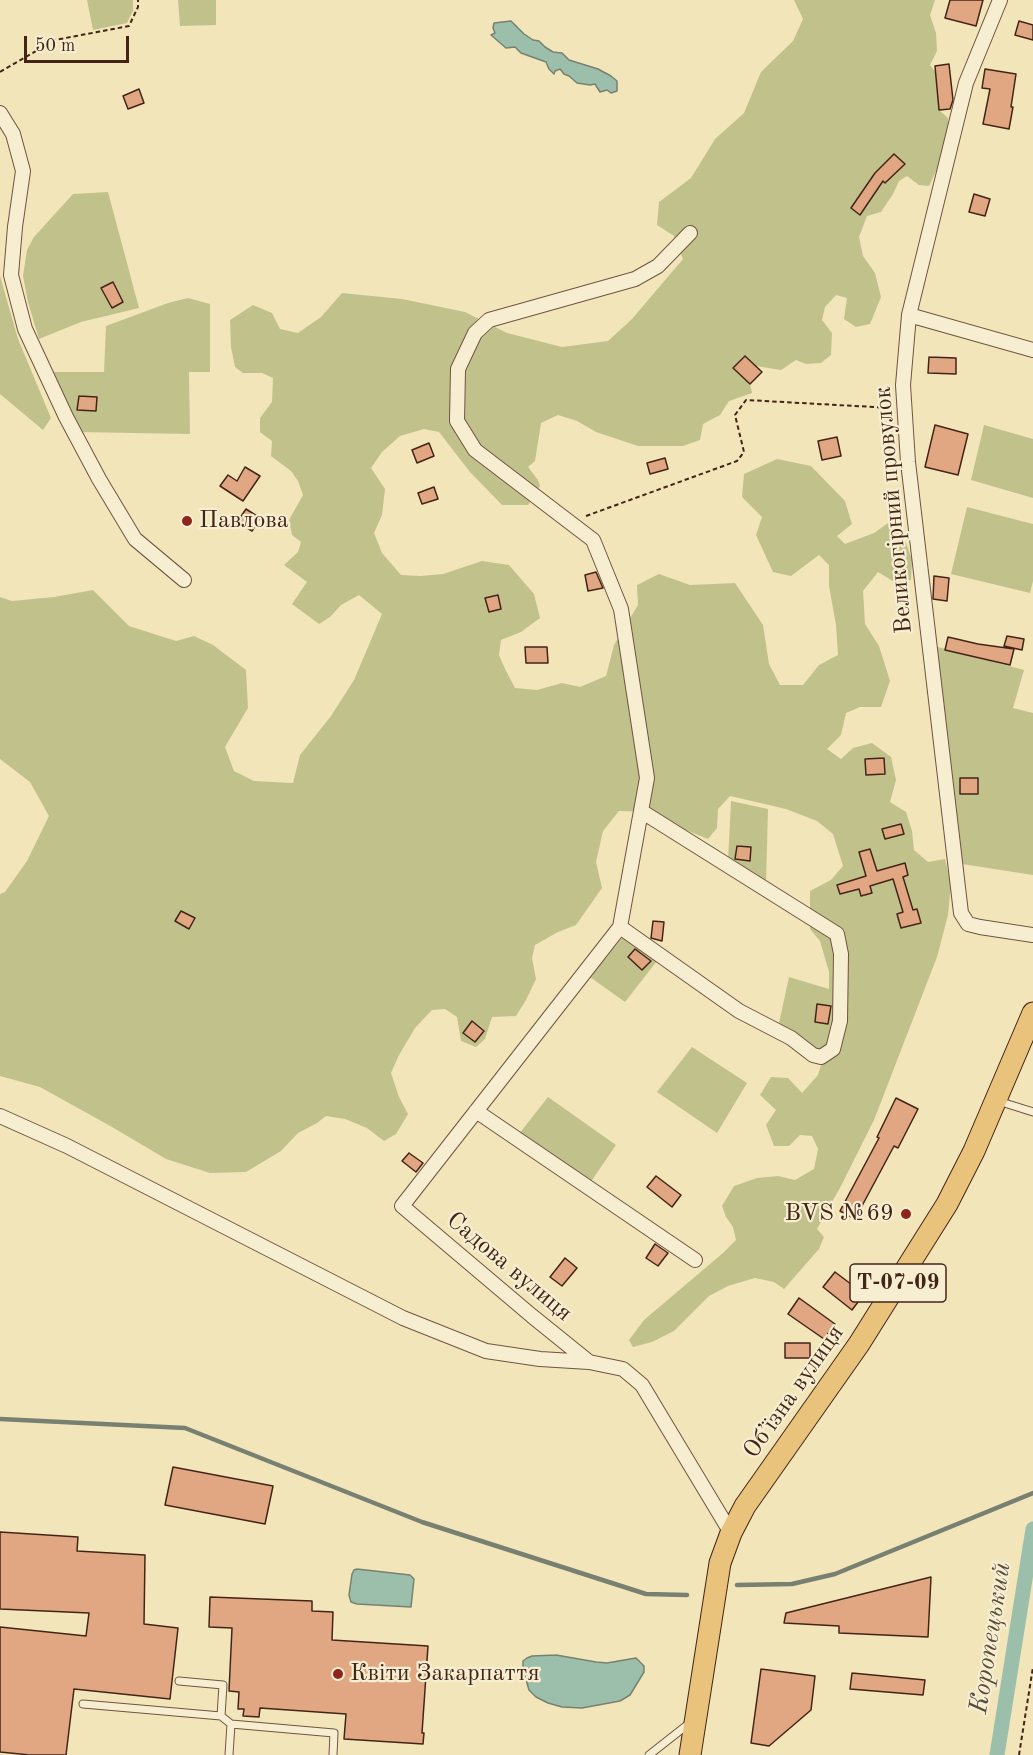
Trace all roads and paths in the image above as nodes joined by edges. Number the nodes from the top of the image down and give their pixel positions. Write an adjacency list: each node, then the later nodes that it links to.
1 (138, 0): 3 (path)
2 (1000, 0): 6 (street, Великогірний провулок)
3 (0, 72)
4 (0, 113): 10 (street)
5 (690, 233): 9 (street)
6 (909, 315): 7 (street); 8 (street, Великогірний провулок)
7 (1033, 351)
8 (904, 409): 9 (path); 13 (street, Великогірний провулок)
9 (570, 522): 11 (street)
10 (184, 580)
11 (641, 811): 12 (street); 12 (street)
12 (620, 927): 16 (street)
13 (1033, 935)
14 (1033, 1014): 15 (main road, Обʼїзна вулиця / Т-07-09)
15 (997, 1101): 17 (lane); 21 (main road, Обʼїзна вулиця / Т-07-09)
16 (476, 1111): 19 (street); 20 (street, Садова вулиця)
17 (1033, 1112)
18 (0, 1116): 20 (street)
19 (695, 1260)
20 (589, 1362): 21 (street)
21 (731, 1533): 26 (main road, Обʼїзна вулиця / Т-07-09)
22 (1033, 1667): 32 (path)
23 (179, 1681): 25 (lane)
24 (83, 1704): 25 (lane)
25 (221, 1716): 27 (lane)
26 (695, 1718): 30 (lane); 31 (main road, Обʼїзна вулиця / Т-07-09)
27 (231, 1724): 28 (lane); 29 (lane)
28 (229, 1755)
29 (333, 1755)
30 (650, 1755)
31 (690, 1755)
32 (1019, 1755)

